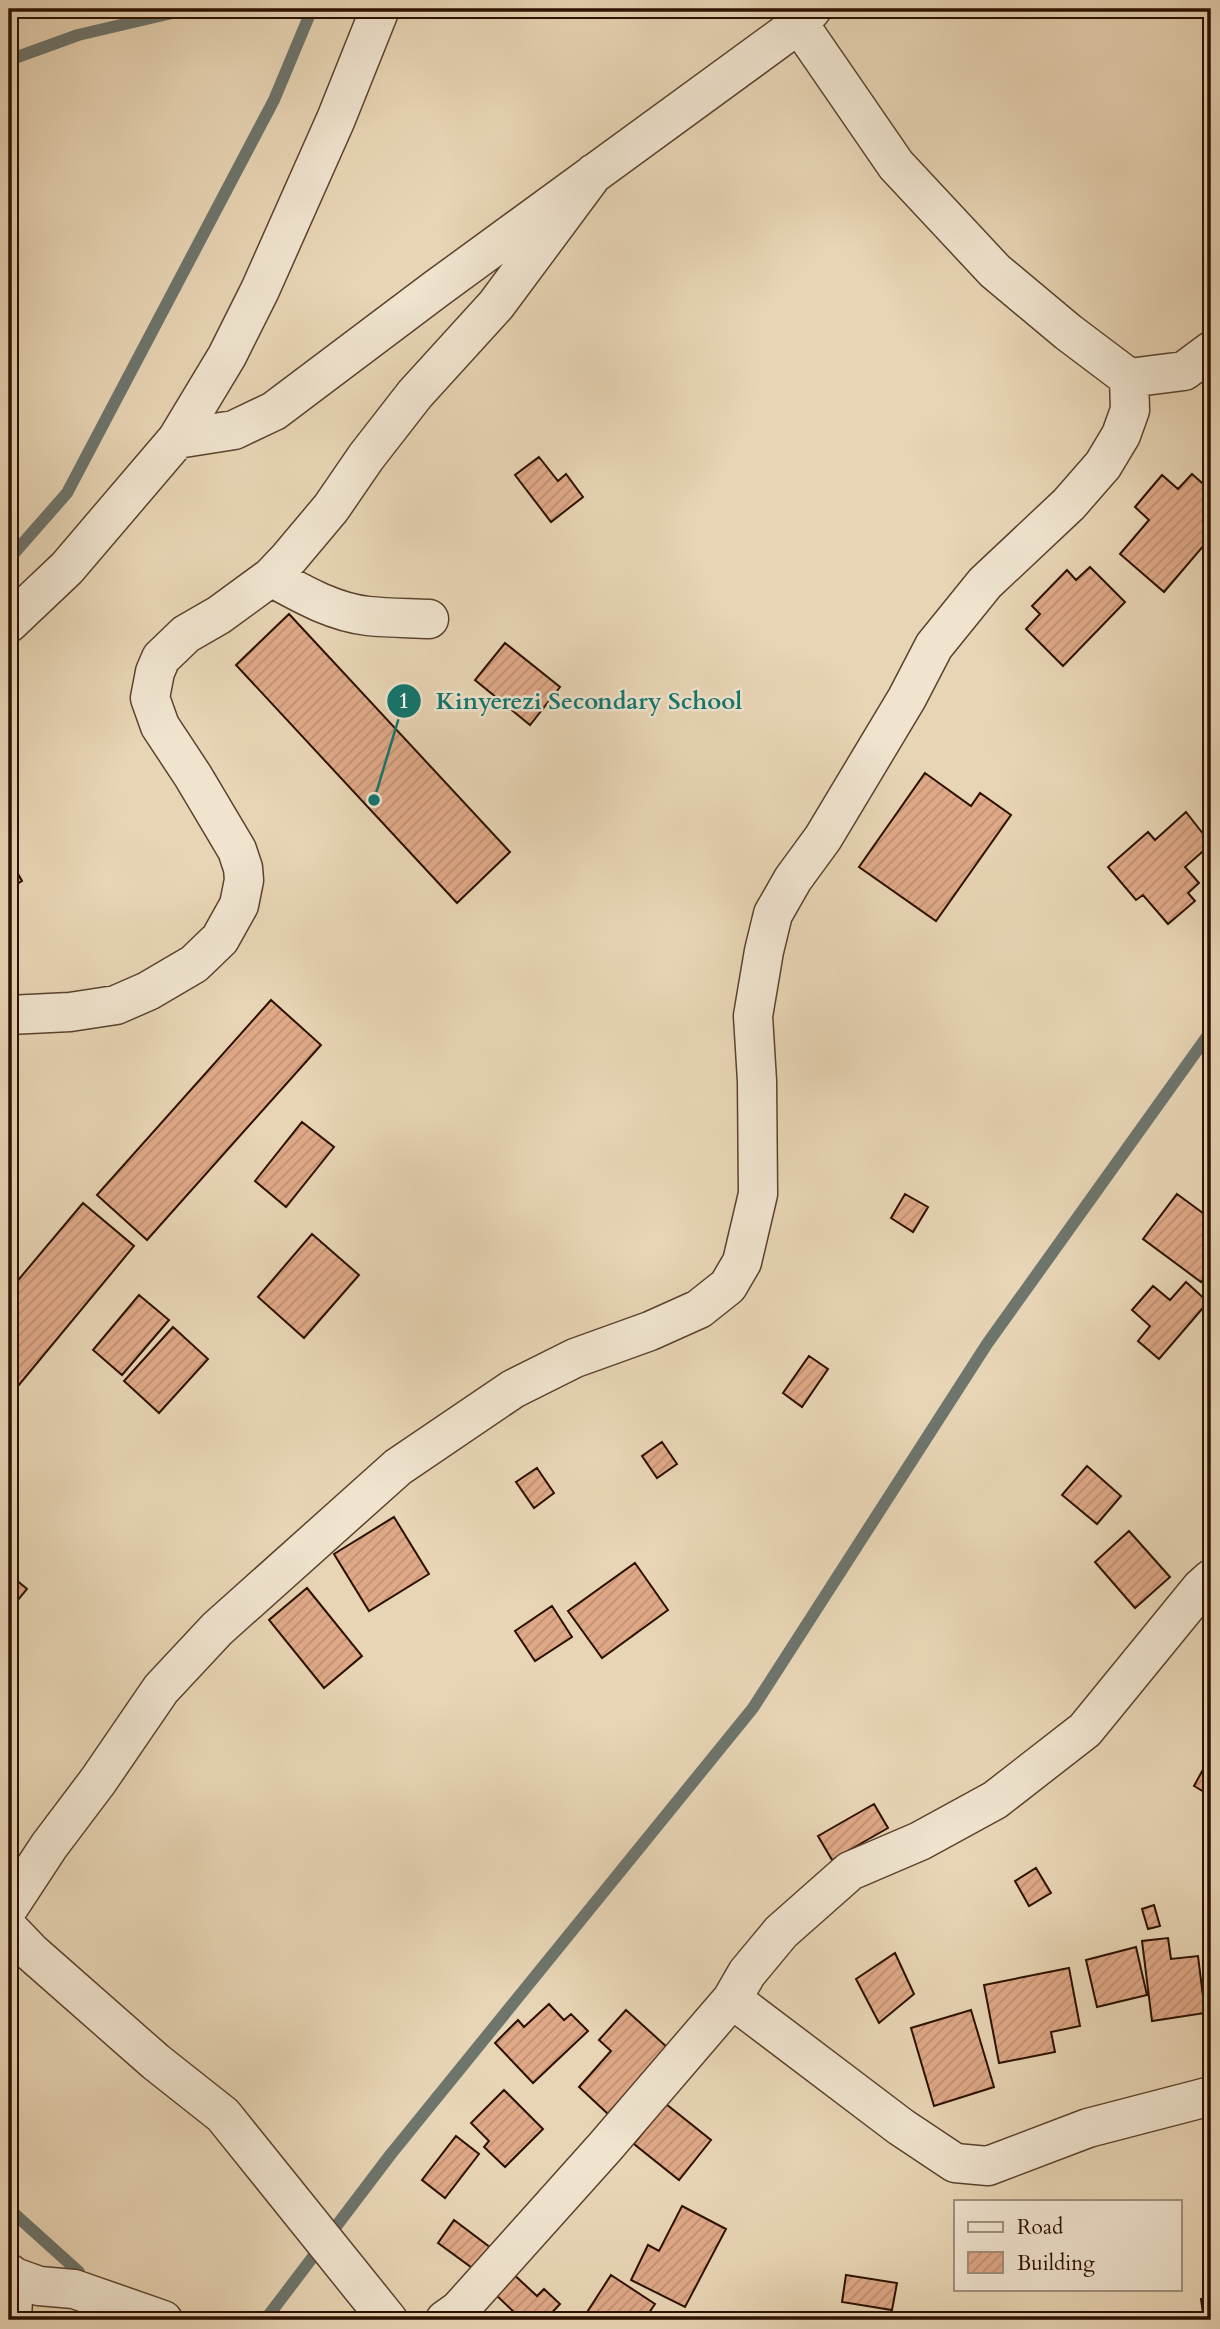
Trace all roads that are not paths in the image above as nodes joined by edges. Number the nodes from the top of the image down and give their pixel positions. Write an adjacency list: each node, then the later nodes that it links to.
1 (380, 9): 6 (street)
2 (806, 17): 3 (street); 5 (street)
3 (594, 173): 6 (street); 7 (street)
4 (1211, 351): 5 (street)
5 (1129, 378): 12 (street)
6 (177, 439): 9 (street)
7 (271, 577): 8 (street); 10 (street)
8 (429, 619)
9 (9, 623)
10 (9, 1015)
11 (1211, 1579): 14 (street)
12 (9, 1907)
13 (9, 1929): 19 (street)
14 (732, 1999): 15 (street); 20 (street)
15 (1211, 2096)
16 (11, 2275): 17 (street); 18 (street)
17 (12, 2320)
18 (163, 2320)
19 (388, 2320)
20 (445, 2320)

